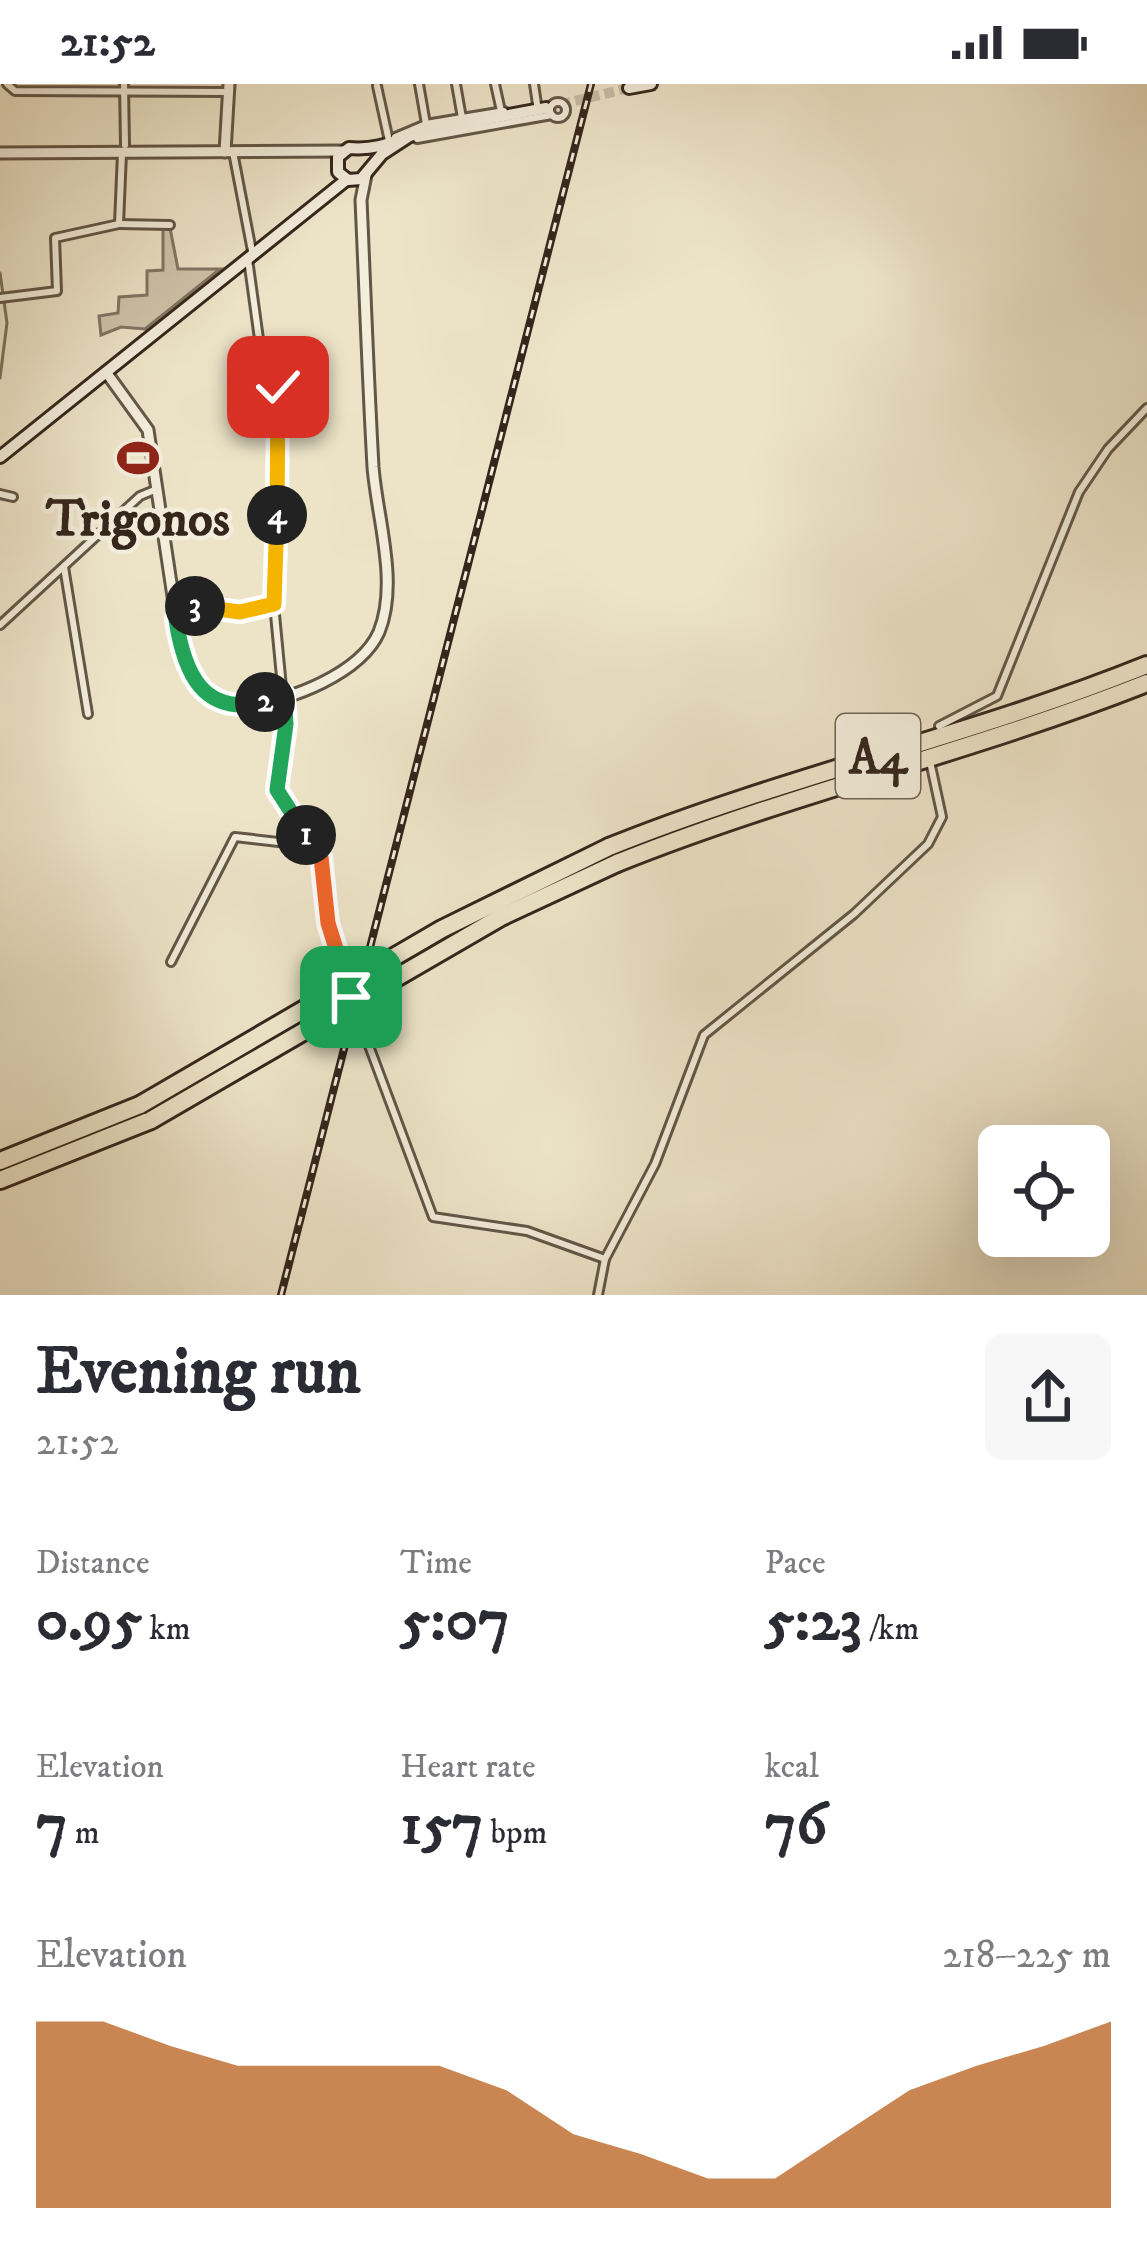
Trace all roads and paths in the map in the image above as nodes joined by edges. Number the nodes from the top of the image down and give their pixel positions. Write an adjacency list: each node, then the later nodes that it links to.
1 (7, 84): 8 (street)
2 (419, 84): 14 (street)
3 (456, 84): 13 (street)
4 (495, 84): 12 (street)
5 (534, 84): 11 (street)
6 (651, 84): 10 (main road)
7 (377, 86): 15 (street)
8 (124, 87): 9 (street); 16 (street)
9 (228, 88): 19 (street)
10 (629, 88)
11 (547, 108): 12 (street); 15 (main road)
12 (500, 111): 13 (street)
13 (462, 118): 14 (street)
14 (426, 124): 15 (street)
15 (400, 140): 18 (main road); 18 (street); 23 (main road)
16 (124, 151): 19 (street); 21 (street); 27 (street)
17 (344, 151): 18 (main road); 20 (street); 22 (main road)
18 (362, 151): 23 (main road)
19 (229, 152): 20 (street); 29 (street)
20 (314, 152): 22 (street)
21 (0, 153)
22 (336, 166): 24 (main road); 26 (main road)
23 (367, 173): 24 (main road); 25 (street)
24 (349, 180): 25 (street); 26 (main road)
25 (362, 200): 46 (street)
26 (310, 203): 29 (main road)
27 (119, 224): 28 (street); 30 (street)
28 (170, 225)
29 (249, 254): 31 (main road); 40 (street)
30 (0, 298)
31 (107, 371): 32 (street); 32 (street); 34 (main road)
32 (126, 398): 36 (street)
33 (1147, 408): 48 (street)
34 (0, 457)
35 (0, 494): 37 (street)
36 (158, 495): 38 (street); 39 (street)
37 (13, 497)
38 (64, 567): 43 (street); 47 (street)
39 (172, 597): 41 (street); 42 (street)
40 (274, 604): 41 (street); 46 (street)
41 (194, 606): 42 (street)
42 (176, 620): 46 (street)
43 (0, 625)
44 (1147, 665): 51 (highway, A4)
45 (1147, 683): 51 (highway, A4)
46 (283, 691): 50 (street)
47 (88, 714)
48 (939, 726)
49 (931, 766): 58 (street)
50 (314, 846): 52 (street); 53 (street)
51 (613, 855): 55 (highway, A4, bridge)
52 (171, 962)
53 (351, 997)
54 (359, 1019): 58 (street)
55 (145, 1112): 56 (highway, A4); 57 (highway, A4)
56 (0, 1161)
57 (0, 1180)
58 (605, 1259): 59 (street)
59 (598, 1295)

